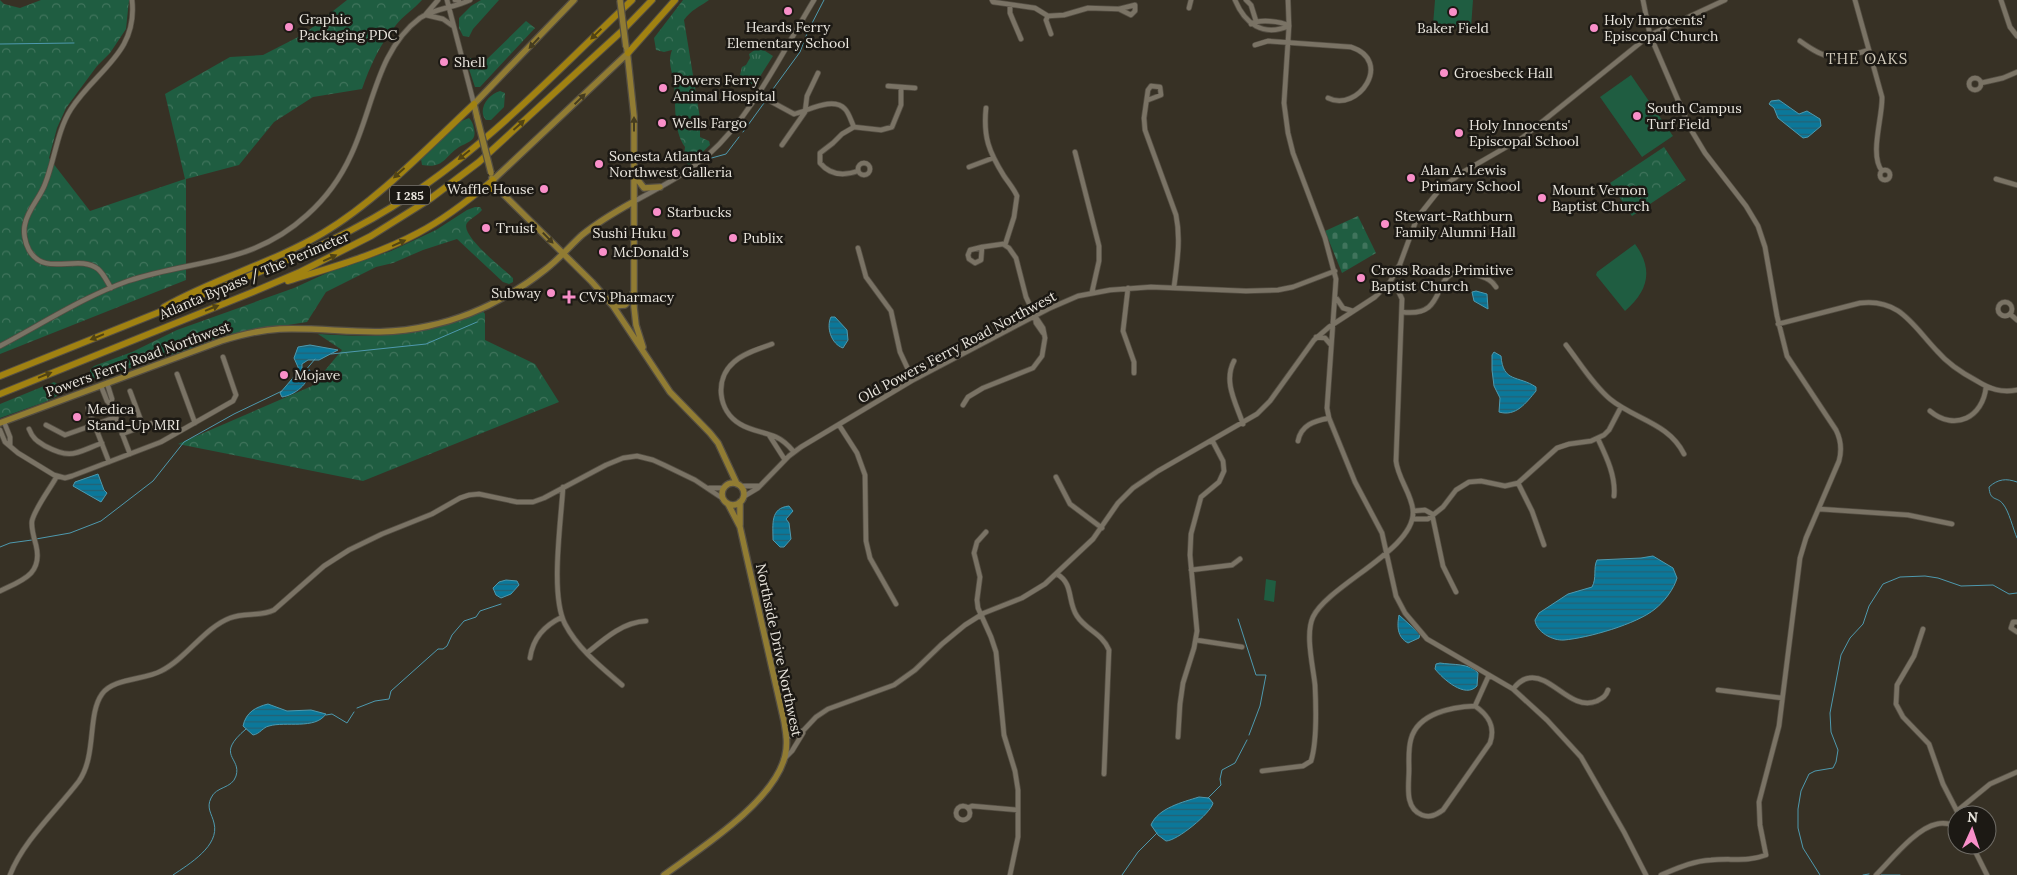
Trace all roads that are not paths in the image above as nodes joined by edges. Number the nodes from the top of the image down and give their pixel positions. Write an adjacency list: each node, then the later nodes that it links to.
1 (132, 0): 76 (street)
2 (438, 0): 26 (street)
3 (447, 0): 23 (street)
4 (456, 0): 5 (street)
5 (459, 0)
6 (470, 0): 23 (street)
7 (574, 0): 50 (main road, one-way to 50)
8 (620, 0): 39 (main road, bridge)
9 (632, 0): 87 (highway, Atlanta Bypass / The Perimeter / I 285, one-way to 87)
10 (652, 0): 79 (highway, Atlanta Bypass / The Perimeter / I 285, one-way to 10)
11 (675, 0): 39 (highway)
12 (814, 0): 47 (street, Powers Ferry Road Northwest)
13 (992, 0): 22 (street)
14 (1191, 0): 24 (street)
15 (1235, 0): 29 (street)
16 (1246, 0): 28 (street)
17 (1288, 0): 30 (street)
18 (1643, 0): 33 (street)
19 (1725, 0): 33 (street)
20 (1855, 0): 40 (street)
21 (2001, 0): 34 (street)
22 (1010, 5): 27 (street); 35 (street)
23 (449, 8): 26 (street); 31 (street)
24 (1189, 8)
25 (1119, 9): 27 (street)
26 (424, 16): 31 (street); 76 (street)
27 (1048, 16): 32 (street)
28 (1256, 21): 29 (street); 30 (street)
29 (1251, 24): 30 (street)
30 (1289, 26): 37 (street)
31 (454, 27): 50 (street)
32 (1051, 34)
33 (1650, 35): 73 (street); 90 (street)
34 (2017, 36)
35 (1021, 39)
36 (1800, 41): 40 (street)
37 (1288, 42): 38 (street); 48 (street); 72 (street)
38 (1256, 45)
39 (627, 50): 60 (main road, one-way to 39); 61 (main road, one-way to 39)
40 (1869, 50): 58 (street)
41 (818, 72): 52 (street)
42 (2017, 72): 43 (street)
43 (1981, 83)
44 (888, 86): 45 (street)
45 (901, 87): 46 (street); 53 (street)
46 (915, 88)
47 (757, 94): 52 (street); 64 (street, Powers Ferry Road Northwest)
48 (1328, 98)
49 (1148, 100): 75 (street)
50 (474, 104): 61 (main road, bridge); 87 (highway, one-way to 87)
51 (986, 108): 56 (street)
52 (805, 112): 53 (street); 54 (street)
53 (854, 127): 59 (street)
54 (782, 145)
55 (1075, 152): 80 (street)
56 (993, 158): 57 (street); 68 (street)
57 (969, 167)
58 (1882, 171)
59 (858, 172)
60 (634, 175): 64 (main road); 67 (main road)
61 (492, 177): 65 (highway); 66 (main road)
62 (1996, 179): 63 (street)
63 (2017, 185)
64 (660, 187): 67 (street, Powers Ferry Road Northwest)
65 (482, 189): 66 (highway); 79 (highway, one-way to 65)
66 (502, 192): 71 (main road, one-way to 71)
67 (633, 202): 71 (main road, Powers Ferry Road Northwest); 78 (main road)
68 (1005, 245): 69 (street); 86 (street)
69 (982, 247)
70 (858, 248): 102 (street)
71 (564, 253): 82 (main road); 103 (main road, Powers Ferry Road Northwest)
72 (1335, 271): 75 (street, Old Powers Ferry Road Northwest); 81 (street)
73 (1390, 282): 83 (street); 84 (street)
74 (1496, 286): 84 (street)
75 (1174, 287): 77 (street, Old Powers Ferry Road Northwest)
76 (111, 288): 95 (street)
77 (1128, 288): 80 (street, Old Powers Ferry Road Northwest); 99 (street)
78 (634, 289): 82 (main road); 96 (main road)
79 (253, 292): 107 (highway, Atlanta Bypass / The Perimeter / I 285, one-way to 79)
80 (1092, 292): 86 (street, Old Powers Ferry Road Northwest)
81 (1336, 296): 83 (street); 89 (street)
82 (612, 306): 96 (main road)
83 (1355, 311): 89 (street)
84 (1402, 312): 150 (street)
85 (2010, 314): 88 (street)
86 (1035, 316): 102 (street, Old Powers Ferry Road Northwest); 108 (street)
87 (143, 319): 101 (highway, Atlanta Bypass / The Perimeter / I 285, one-way to 101)
88 (2017, 320)
89 (1333, 324): 91 (street); 93 (street)
90 (1778, 324): 104 (street); 149 (street)
91 (1316, 338): 93 (street); 117 (street)
92 (772, 344): 125 (street)
93 (1331, 345): 113 (street)
94 (1566, 345): 109 (street)
95 (0, 346)
96 (646, 354): 134 (main road)
97 (223, 357): 116 (street)
98 (1234, 361): 117 (street)
99 (1134, 373)
100 (177, 374): 116 (street)
101 (0, 376)
102 (913, 380): 120 (street, Old Powers Ferry Road Northwest)
103 (104, 385): 112 (street); 114 (main road, Powers Ferry Road Northwest)
104 (1986, 387): 105 (street); 111 (street)
105 (2017, 390)
106 (130, 391): 121 (street)
107 (0, 394)
108 (963, 406)
109 (1621, 407): 126 (street); 133 (street)
110 (88, 408): 119 (street)
111 (1930, 411)
112 (116, 417): 119 (street); 124 (street)
113 (1329, 418): 128 (street); 158 (street)
114 (2, 422): 130 (street)
115 (155, 422): 121 (street)
116 (195, 423): 132 (street)
117 (1243, 424): 127 (street)
118 (46, 425): 119 (street)
119 (95, 425): 129 (street)
120 (839, 425): 131 (street, Old Powers Ferry Road Northwest); 164 (street)
121 (143, 426): 124 (street)
122 (29, 429): 129 (street)
123 (0, 430): 130 (street)
124 (122, 434): 132 (street)
125 (769, 435): 131 (street); 135 (street)
126 (1598, 439): 139 (street); 145 (street)
127 (1212, 440): 155 (street); 160 (street)
128 (1298, 441)
129 (102, 443): 136 (street)
130 (10, 445): 137 (street)
131 (794, 452): 135 (street, Old Powers Ferry Road Northwest)
132 (130, 454): 136 (street)
133 (1684, 454)
134 (724, 458): 140 (main road); 142 (main road)
135 (786, 460): 143 (street, Old Powers Ferry Road Northwest)
136 (109, 462): 137 (street)
137 (56, 476): 162 (street)
138 (1056, 477): 155 (street)
139 (1518, 483): 151 (street); 157 (street)
140 (739, 485): 142 (main road); 143 (street); 147 (main road)
141 (703, 486): 142 (street); 144 (street); 146 (street)
142 (725, 486): 146 (main road)
143 (761, 486): 147 (street, Old Powers Ferry Road Northwest)
144 (563, 487): 166 (street); 196 (street)
145 (1614, 496)
146 (722, 498): 148 (main road)
147 (742, 500): 148 (main road); 154 (main road, Northside Drive Northwest)
148 (728, 504): 154 (main road, Northside Drive Northwest)
149 (1819, 509): 153 (street); 180 (street)
150 (1413, 510): 151 (street); 152 (street)
151 (1432, 514): 152 (street); 163 (street)
152 (1413, 519): 158 (street)
153 (1952, 524)
154 (740, 527): 182 (main road, Northside Drive Northwest)
155 (1102, 528): 161 (street)
156 (986, 532): 165 (street)
157 (1544, 545)
158 (1387, 553): 175 (street); 187 (street)
159 (1240, 559): 160 (street)
160 (1191, 570): 171 (street)
161 (1057, 574): 165 (street); 189 (street)
162 (0, 591)
163 (1456, 592)
164 (896, 604)
165 (981, 615): 183 (street); 193 (street)
166 (562, 617): 173 (street); 174 (street)
167 (646, 621): 173 (street)
168 (2017, 622): 170 (street)
169 (1923, 629): 190 (street)
170 (2017, 632)
171 (1196, 640): 172 (street); 184 (street)
172 (1242, 647)
173 (586, 653): 176 (street)
174 (530, 658)
175 (1488, 675): 177 (street); 181 (street)
176 (622, 685)
177 (1513, 689): 178 (street); 199 (street)
178 (1608, 690)
179 (1718, 690): 180 (street)
180 (1782, 698): 200 (street)
181 (1475, 706): 181 (street)
182 (785, 726): 183 (street); 185 (main road, Northside Drive Northwest)
183 (804, 731): 185 (street); 186 (street)
184 (1178, 736)
185 (786, 737): 186 (main road, Northside Drive Northwest)
186 (784, 759): 197 (main road, Northside Drive Northwest)
187 (1262, 771)
188 (2017, 772): 191 (street)
189 (1104, 774)
190 (1954, 805)
191 (1967, 805)
192 (968, 808): 193 (street)
193 (1018, 810): 198 (street)
194 (1947, 824): 201 (street)
195 (1977, 855): 202 (street)
196 (10, 875)
197 (664, 875)
198 (1010, 875)
199 (1646, 875)
200 (1661, 875)
201 (1876, 875)
202 (1987, 875)

